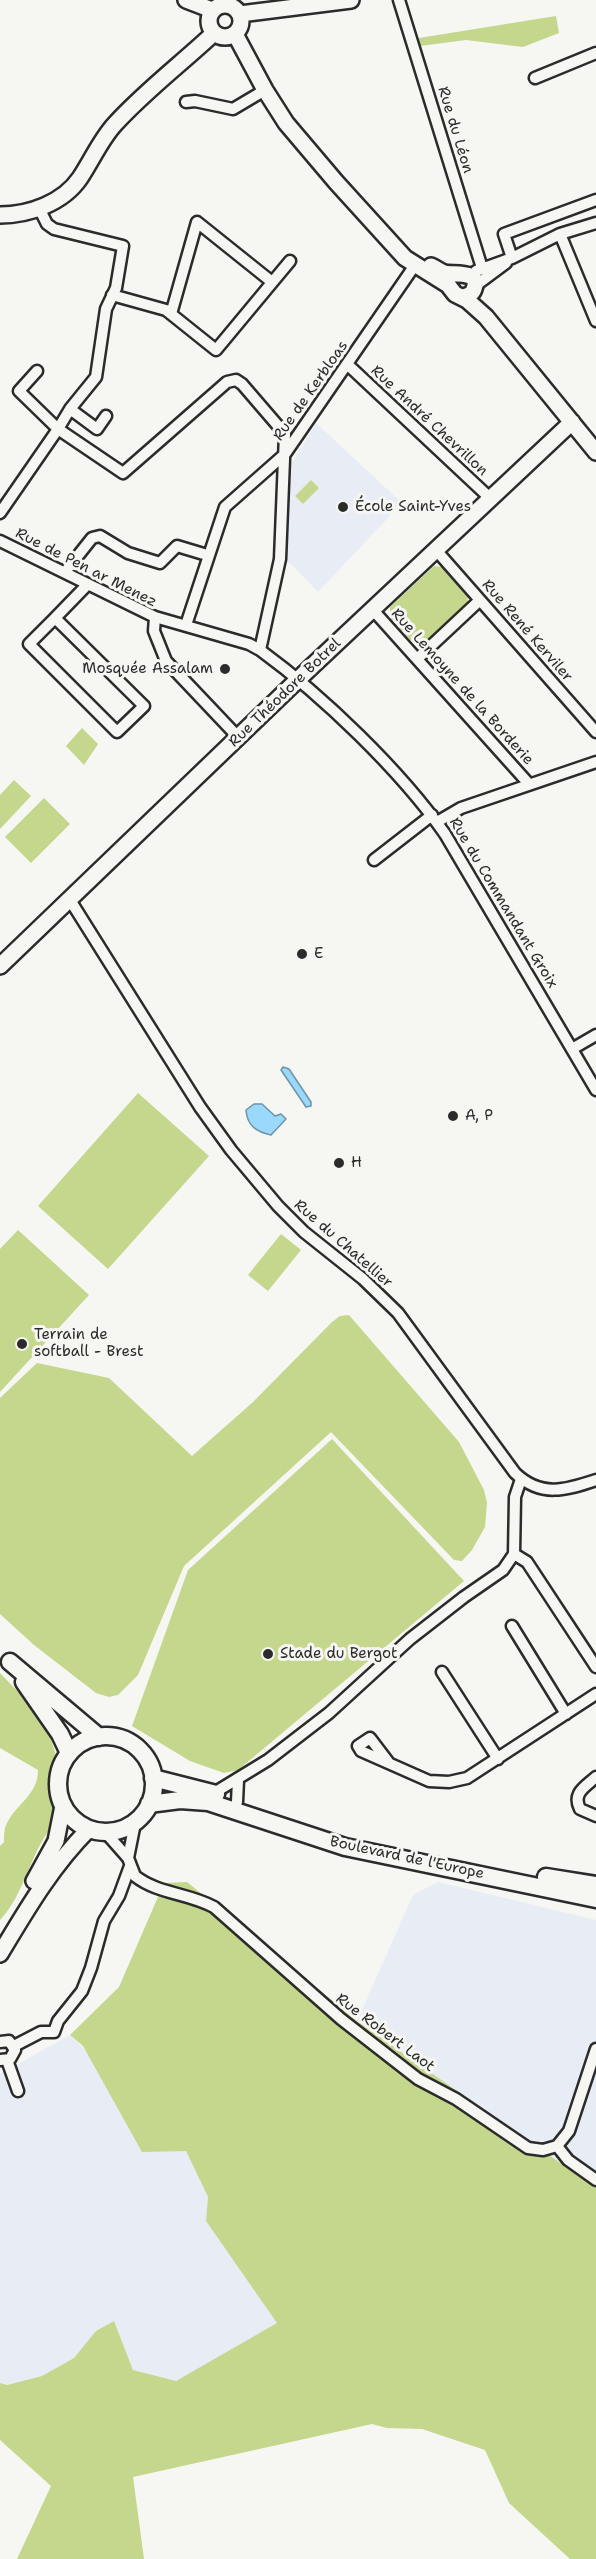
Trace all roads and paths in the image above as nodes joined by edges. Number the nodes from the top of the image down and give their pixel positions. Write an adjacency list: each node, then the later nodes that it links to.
1 (186, 0): 5 (street)
2 (351, 0): 4 (street)
3 (399, 0): 22 (street, Rue du Léon)
4 (261, 5): 6 (street)
5 (213, 6): 6 (street); 7 (street)
6 (240, 14): 8 (street)
7 (214, 33): 8 (street); 14 (street)
8 (234, 34): 11 (street)
9 (596, 53): 10 (street)
10 (535, 78)
11 (265, 90): 12 (street); 18 (street)
12 (186, 102)
13 (596, 200): 19 (street)
14 (39, 208): 15 (street); 25 (street)
15 (0, 215)
16 (596, 223): 17 (street)
17 (560, 234): 19 (street); 27 (street)
18 (386, 236): 21 (street); 24 (street)
19 (512, 258): 22 (street); 24 (street)
20 (290, 261): 23 (street)
21 (415, 265): 24 (street); 28 (street, Rue de Kerbloas)
22 (482, 268): 24 (street)
23 (272, 282): 26 (street); 26 (street)
24 (464, 285): 32 (street)
25 (112, 295): 26 (street); 30 (street)
26 (171, 314)
27 (596, 321)
28 (347, 364): 35 (street, Rue de Kerbloas); 36 (street, Rue André Chevrillon)
29 (37, 371): 33 (street)
30 (70, 409): 31 (street); 33 (street)
31 (106, 416)
32 (572, 422): 34 (street); 36 (street, Rue Théodore Botrel)
33 (58, 429): 35 (street); 37 (street)
34 (596, 452)
35 (285, 454): 40 (street, Rue de Kerbloas); 48 (street)
36 (491, 499): 39 (street, Rue Théodore Botrel)
37 (0, 513)
38 (0, 541): 41 (street, Rue de Pen ar Menez)
39 (436, 550): 43 (street, Rue René Kerviler); 44 (street, Rue Théodore Botrel)
40 (207, 555): 41 (street); 47 (street, Rue de Kerbloas)
41 (65, 572): 42 (street, Rue de Pen ar Menez)
42 (88, 584): 45 (street, Rue de Pen ar Menez); 46 (street)
43 (480, 600): 49 (street); 51 (street, Rue René Kerviler)
44 (373, 610): 49 (street, Rue Lemoyne de la Borderie); 50 (street, Rue Théodore Botrel)
45 (155, 617): 47 (street, Rue du Commandant Groix); 52 (street, Rue de Pen ar Menez)
46 (55, 618): 46 (street)
47 (186, 625): 48 (street, Rue du Commandant Groix)
48 (260, 650): 50 (street, Rue du Commandant Groix)
49 (417, 659): 54 (street, Rue Lemoyne de la Borderie)
50 (298, 680): 52 (street, Rue Théodore Botrel); 55 (street, Rue du Commandant Groix)
51 (596, 732)
52 (238, 737): 57 (street, Rue Théodore Botrel)
53 (596, 762): 54 (street)
54 (530, 784): 55 (street)
55 (434, 819): 56 (street); 60 (street, Rue du Commandant Groix)
56 (375, 860)
57 (70, 900): 58 (street, Rue Théodore Botrel); 62 (street, Rue du Chatellier)
58 (0, 966)
59 (596, 1035): 60 (street)
60 (572, 1049): 61 (street, Rue du Commandant Groix)
61 (596, 1090)
62 (521, 1479): 63 (street); 64 (street)
63 (596, 1480)
64 (514, 1554): 66 (street); 76 (street)
65 (512, 1626): 69 (street)
66 (596, 1668)
67 (442, 1672): 72 (street)
68 (596, 1694): 69 (street)
69 (566, 1714): 72 (street)
70 (99, 1737): 71 (main road); 71 (main road); 75 (main road)
71 (69, 1754): 80 (main road)
72 (498, 1759): 73 (street)
73 (389, 1763)
74 (596, 1777): 81 (street)
75 (153, 1778): 77 (main road, Boulevard de l'Europe); 79 (main road)
76 (238, 1780): 77 (street); 78 (street)
77 (214, 1793): 78 (main road, Boulevard de l'Europe)
78 (237, 1802): 86 (main road, Boulevard de l'Europe)
79 (149, 1804): 82 (main road); 87 (main road, Boulevard de l'Europe)
80 (63, 1806): 83 (main road); 88 (street)
81 (596, 1816)
82 (135, 1823): 84 (main road); 85 (street)
83 (89, 1829): 84 (main road); 89 (street)
84 (106, 1833): 85 (street, Rue Robert Laot)
85 (129, 1862): 91 (street); 95 (street, Rue Robert Laot)
86 (596, 1885)
87 (596, 1899)
88 (0, 1937)
89 (0, 1954)
90 (0, 2042): 91 (street)
91 (14, 2046): 93 (street)
92 (596, 2049): 95 (street)
93 (4, 2060): 94 (street)
94 (18, 2091)
95 (557, 2146): 96 (street)
96 (596, 2180)

